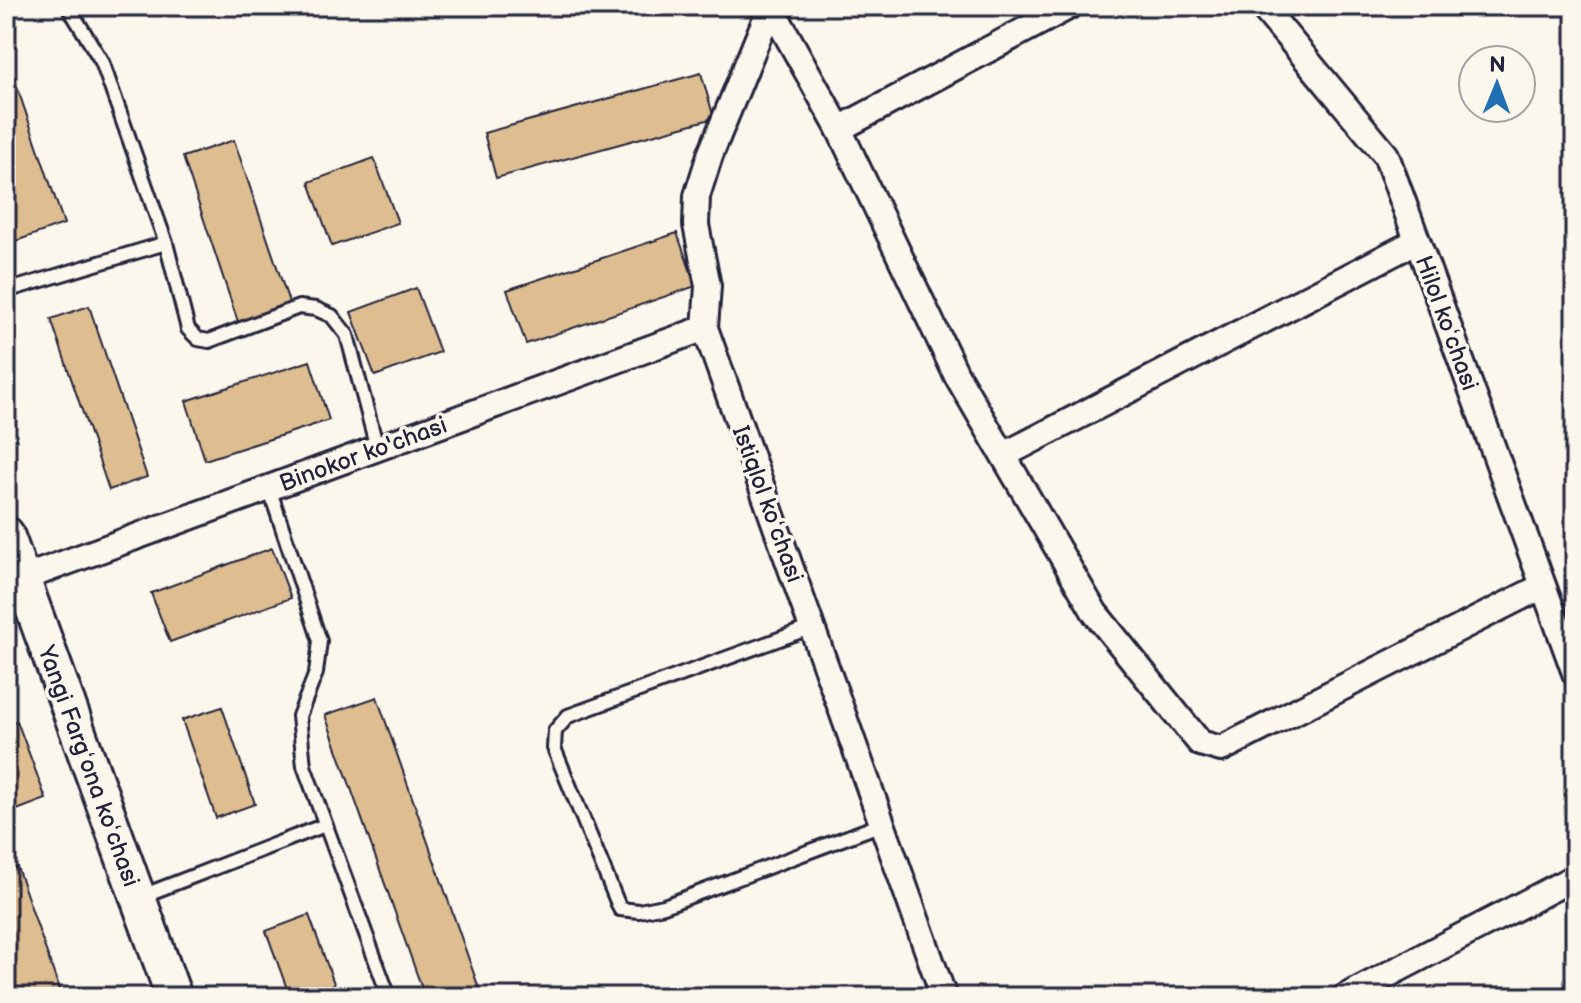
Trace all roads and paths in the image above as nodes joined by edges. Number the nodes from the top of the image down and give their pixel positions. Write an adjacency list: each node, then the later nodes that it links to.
1 (68, 6): 7 (lane)
2 (771, 6): 5 (street); 9 (street, Istiqlol koʻchasi)
3 (1070, 6): 5 (street)
4 (1262, 6): 6 (street, Hilol koʻchasi)
5 (839, 129): 11 (street)
6 (1417, 241): 11 (street); 15 (street, Hilol koʻchasi)
7 (166, 243): 8 (lane); 10 (lane)
8 (6, 291)
9 (705, 328): 10 (street, Binokor ko'chasi); 16 (street, Istiqlol koʻchasi)
10 (377, 448): 12 (street, Binokor ko'chasi)
11 (1004, 455): 15 (street)
12 (269, 488): 14 (street, Binokor ko'chasi); 19 (lane)
13 (6, 534): 14 (main road, Yangi Fargʻona koʻchasi)
14 (21, 579): 21 (main road, Yangi Fargʻona koʻchasi)
15 (1543, 586): 17 (street, Hilol koʻchasi)
16 (812, 627): 18 (street, Istiqlol koʻchasi); 18 (lane)
17 (1575, 673)
18 (882, 824): 24 (street, Istiqlol koʻchasi)
19 (325, 825): 21 (lane); 23 (lane)
20 (1575, 877): 25 (street)
21 (137, 898): 22 (main road, Yangi Fargʻona koʻchasi)
22 (174, 997)
23 (389, 997)
24 (944, 997)
25 (1345, 997)

